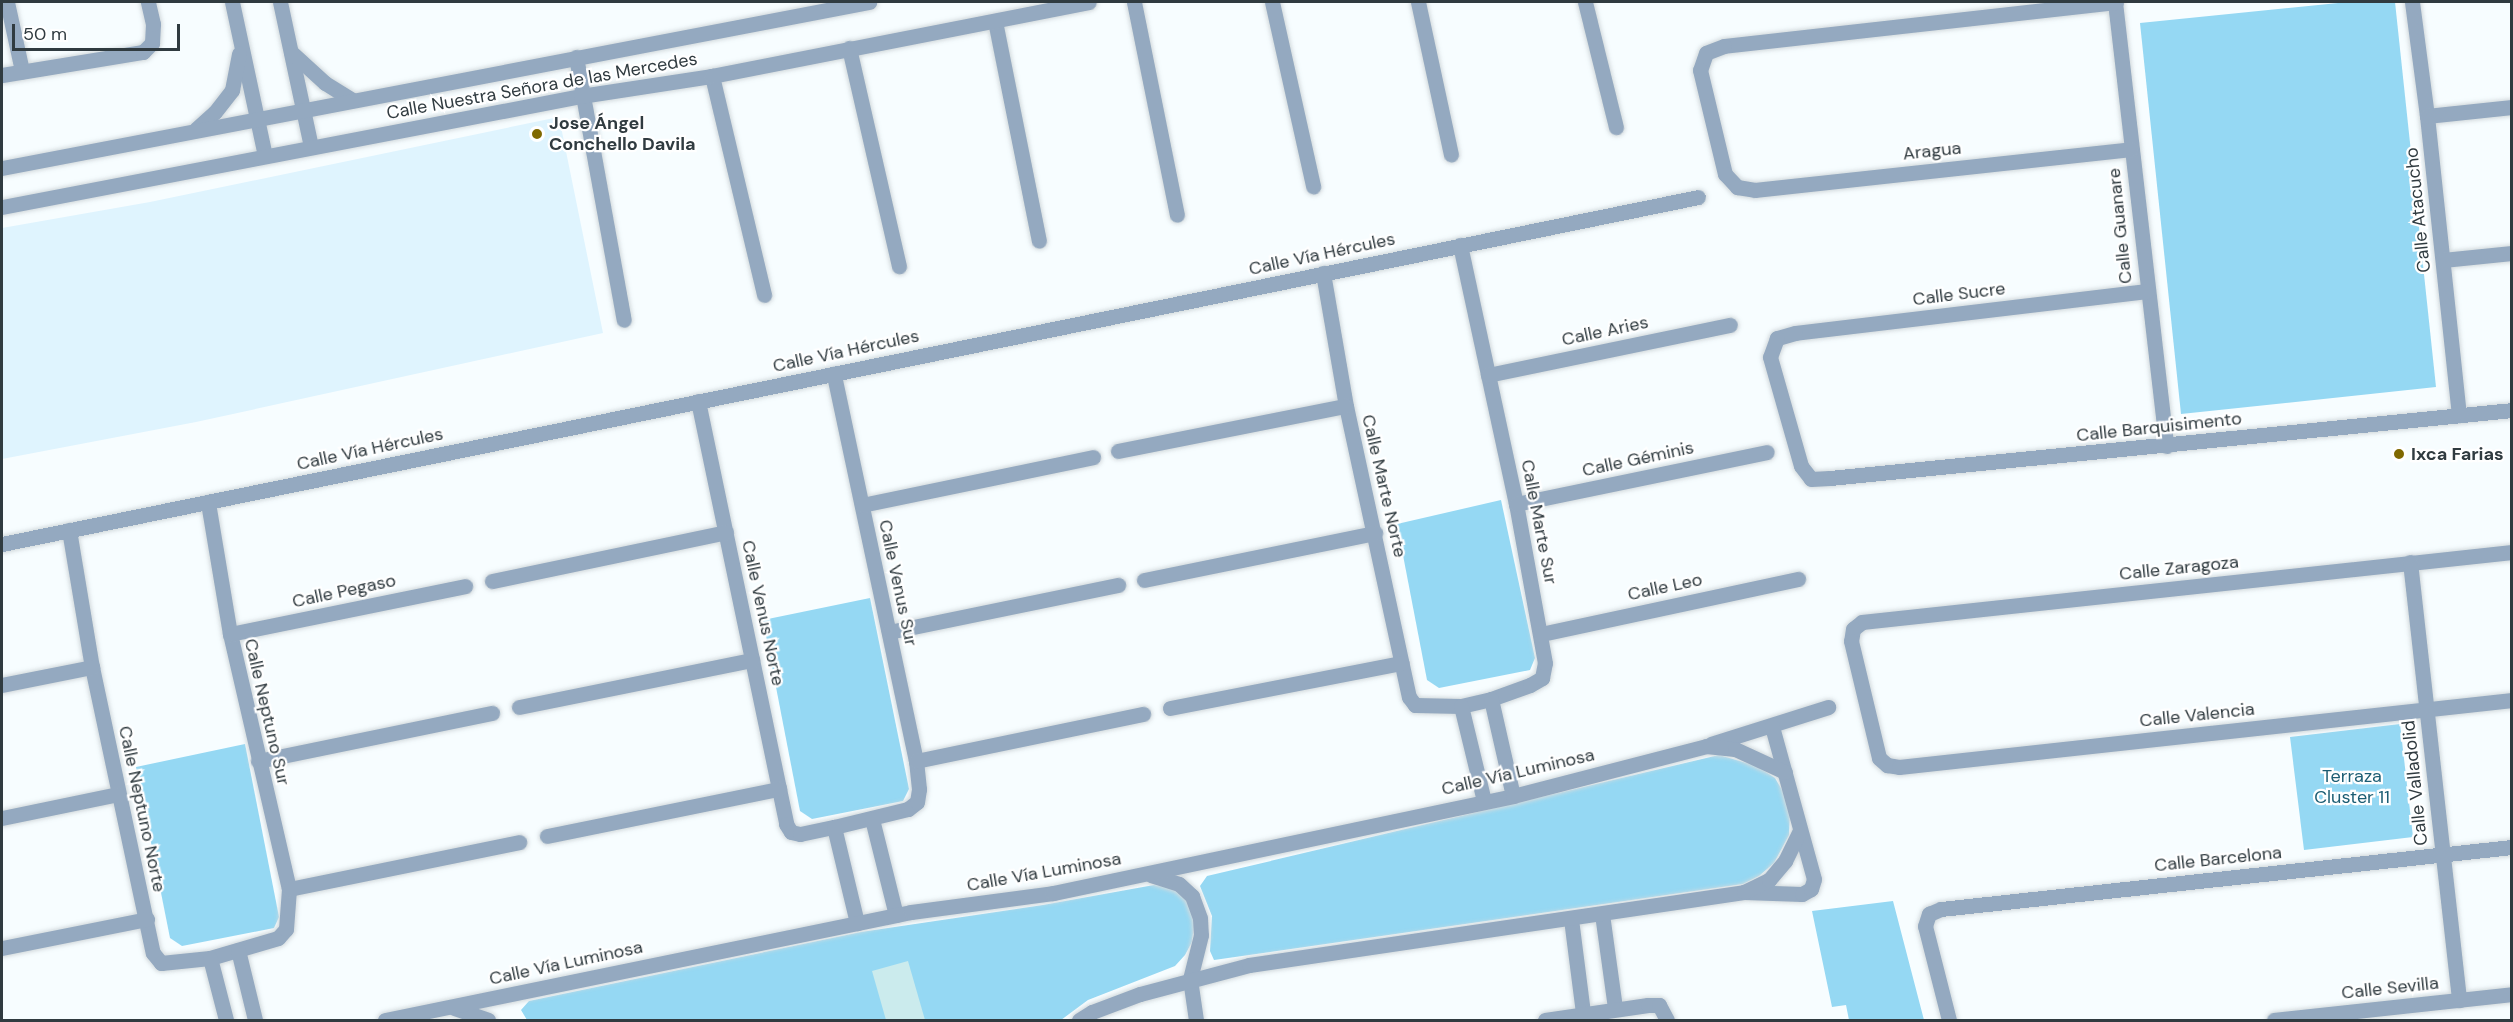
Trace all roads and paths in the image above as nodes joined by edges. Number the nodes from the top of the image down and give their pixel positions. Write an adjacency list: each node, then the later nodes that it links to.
1 (7, 2): 18 (street)
2 (148, 2): 18 (street)
3 (232, 2): 14 (street)
4 (280, 2): 16 (street)
5 (869, 2): 17 (street, Calle Nuestra Señora de las Mercedes)
6 (1089, 2): 13 (street, Calle Nuestra Señora de las Mercedes)
7 (1134, 2): 37 (street)
8 (1272, 2): 34 (street)
9 (1418, 2): 31 (street)
10 (1585, 2): 27 (street)
11 (2115, 2): 30 (street, Calle Guanare); 30 (street, Aragua)
12 (2412, 2): 25 (street, Calle Atacucho)
13 (995, 21): 15 (street, Calle Nuestra Señora de las Mercedes); 38 (street)
14 (241, 48): 26 (street); 28 (street)
15 (849, 48): 20 (street, Calle Nuestra Señora de las Mercedes); 42 (street)
16 (290, 51): 22 (street); 24 (street)
17 (576, 57): 21 (street); 22 (street, Calle Nuestra Señora de las Mercedes)
18 (22, 71): 19 (street)
19 (2, 75)
20 (712, 76): 21 (street, Calle Nuestra Señora de las Mercedes); 45 (street)
21 (581, 96): 29 (street, Calle Nuestra Señora de las Mercedes); 46 (street)
22 (351, 100): 24 (street, Calle Nuestra Señora de las Mercedes)
23 (2511, 107): 25 (street)
24 (302, 109): 26 (street, Calle Nuestra Señora de las Mercedes); 29 (street)
25 (2427, 116): 41 (street, Calle Atacucho)
26 (256, 118): 28 (street, Calle Nuestra Señora de las Mercedes); 32 (street)
27 (1616, 127)
28 (194, 130): 33 (street, Calle Nuestra Señora de las Mercedes)
29 (311, 147): 32 (street, Calle Nuestra Señora de las Mercedes)
30 (2132, 149): 44 (street, Calle Guanare)
31 (1451, 153)
32 (265, 156): 36 (street, Calle Nuestra Señora de las Mercedes)
33 (2, 168)
34 (1313, 186)
35 (1698, 196): 39 (street, Calle Vía Hércules)
36 (2, 207)
37 (1177, 215)
38 (1039, 241)
39 (1460, 245): 43 (street, Calle Vía Hércules); 49 (street, Calle Marte Sur)
40 (2511, 253): 41 (street)
41 (2444, 260): 53 (street, Calle Atacucho)
42 (899, 266)
43 (1323, 273): 48 (street, Calle Vía Hércules); 51 (street, Calle Marte Norte)
44 (2147, 291): 54 (street, Calle Guanare); 58 (street, Calle Sucre)
45 (764, 295)
46 (624, 320)
47 (1730, 325): 49 (street, Calle Aries)
48 (834, 374): 50 (street, Calle Vía Hércules); 61 (street, Calle Venus Sur)
49 (1488, 375): 60 (street, Calle Marte Sur)
50 (698, 401): 59 (street, Calle Vía Hércules); 63 (street, Calle Venus Norte)
51 (1346, 406): 55 (street); 64 (street, Calle Marte Norte)
52 (2511, 410): 53 (street, Calle Barquisimento)
53 (2459, 415): 54 (street, Calle Barquisimento)
54 (2166, 446): 58 (street, Calle Barquisimento)
55 (1118, 451)
56 (1767, 452): 60 (street, Calle Géminis)
57 (1093, 457): 61 (street)
58 (1811, 480)
59 (208, 502): 62 (street, Calle Vía Hércules); 74 (street, Calle Neptuno Sur)
60 (1516, 504): 75 (street, Calle Marte Sur)
61 (862, 505): 73 (street, Calle Venus Sur)
62 (69, 530): 65 (street, Calle Vía Hércules); 78 (street, Calle Neptuno Norte)
63 (726, 532): 69 (street); 76 (street, Calle Venus Norte)
64 (1376, 533): 70 (street); 77 (street, Calle Marte Norte)
65 (2, 544)
66 (2511, 552): 67 (street, Calle Zaragoza)
67 (2410, 562): 87 (street, Calle Valladolid); 94 (street, Calle Zaragoza)
68 (1798, 579): 75 (street, Calle Leo)
69 (492, 580)
70 (1144, 580)
71 (1118, 585): 73 (street)
72 (465, 586): 74 (street, Calle Pegaso)
73 (889, 632): 93 (street, Calle Venus Sur)
74 (230, 634): 92 (street, Calle Neptuno Sur)
75 (1541, 634): 80 (street, Calle Marte Sur)
76 (752, 660): 84 (street); 96 (street, Calle Venus Norte)
77 (1402, 663): 82 (street, Calle Marte Norte); 86 (street)
78 (92, 667): 79 (street); 97 (street, Calle Neptuno Norte)
79 (2, 685)
80 (1491, 699): 83 (street, Calle Marte Sur); 98 (street)
81 (2511, 700): 87 (street, Calle Valencia)
82 (1415, 705): 83 (street, Calle Marte Sur)
83 (1461, 706): 99 (street)
84 (519, 707)
85 (1828, 707): 90 (street, Calle Vía Luminosa)
86 (1170, 708)
87 (2426, 709): 94 (street, Calle Valencia); 107 (street, Calle Valladolid)
88 (492, 713): 92 (street)
89 (1143, 714): 93 (street)
90 (1772, 726): 91 (street, Calle Vía Luminosa); 95 (street)
91 (1706, 746): 95 (street, Calle Vía Luminosa); 98 (street, Calle Vía Luminosa)
92 (258, 761): 109 (street, Calle Neptuno Sur)
93 (916, 761): 101 (street, Calle Venus Sur)
94 (1887, 765)
95 (1785, 772): 103 (street)
96 (779, 789): 102 (street, Calle Venus Norte); 104 (street)
97 (118, 794): 100 (street); 113 (street, Calle Neptuno Norte)
98 (1513, 796): 99 (street, Calle Vía Luminosa)
99 (1484, 801): 108 (street, Calle Vía Luminosa)
100 (2, 818)
101 (872, 819): 102 (street); 112 (street)
102 (834, 827): 115 (street)
103 (1800, 830): 110 (street); 110 (street)
104 (546, 836)
105 (519, 842): 109 (street)
106 (2511, 847): 107 (street, Calle Barcelona)
107 (2443, 854): 122 (street, Calle Valladolid); 135 (street, Calle Barcelona)
108 (1142, 874): 112 (street, Calle Vía Luminosa); 120 (street)
109 (289, 889): 116 (street, Calle Neptuno Sur)
110 (1744, 892): 111 (street)
111 (1602, 914): 114 (street); 124 (street)
112 (896, 915): 115 (street, Calle Vía Luminosa)
113 (147, 919): 117 (street); 119 (street, Calle Neptuno Norte)
114 (1570, 919): 120 (street); 125 (street)
115 (857, 923): 123 (street, Calle Vía Luminosa)
116 (286, 929): 118 (street, Calle Neptuno Norte)
117 (2, 948)
118 (238, 950): 119 (street, Calle Neptuno Norte); 128 (street)
119 (210, 958): 127 (street)
120 (1190, 978): 131 (street); 132 (street)
121 (2511, 994): 122 (street, Calle Sevilla)
122 (2459, 1000): 136 (street, Calle Sevilla)
123 (450, 1007): 126 (street, Calle Vía Luminosa); 130 (street)
124 (1615, 1008): 125 (street); 134 (street)
125 (1583, 1013): 133 (street)
126 (400, 1019): 129 (street, Calle Vía Luminosa)
127 (226, 1020)
128 (255, 1020)
129 (385, 1020)
130 (488, 1020)
131 (1079, 1020)
132 (1196, 1020)
133 (1545, 1020)
134 (1667, 1020)
135 (1949, 1020)
136 (2274, 1020)

